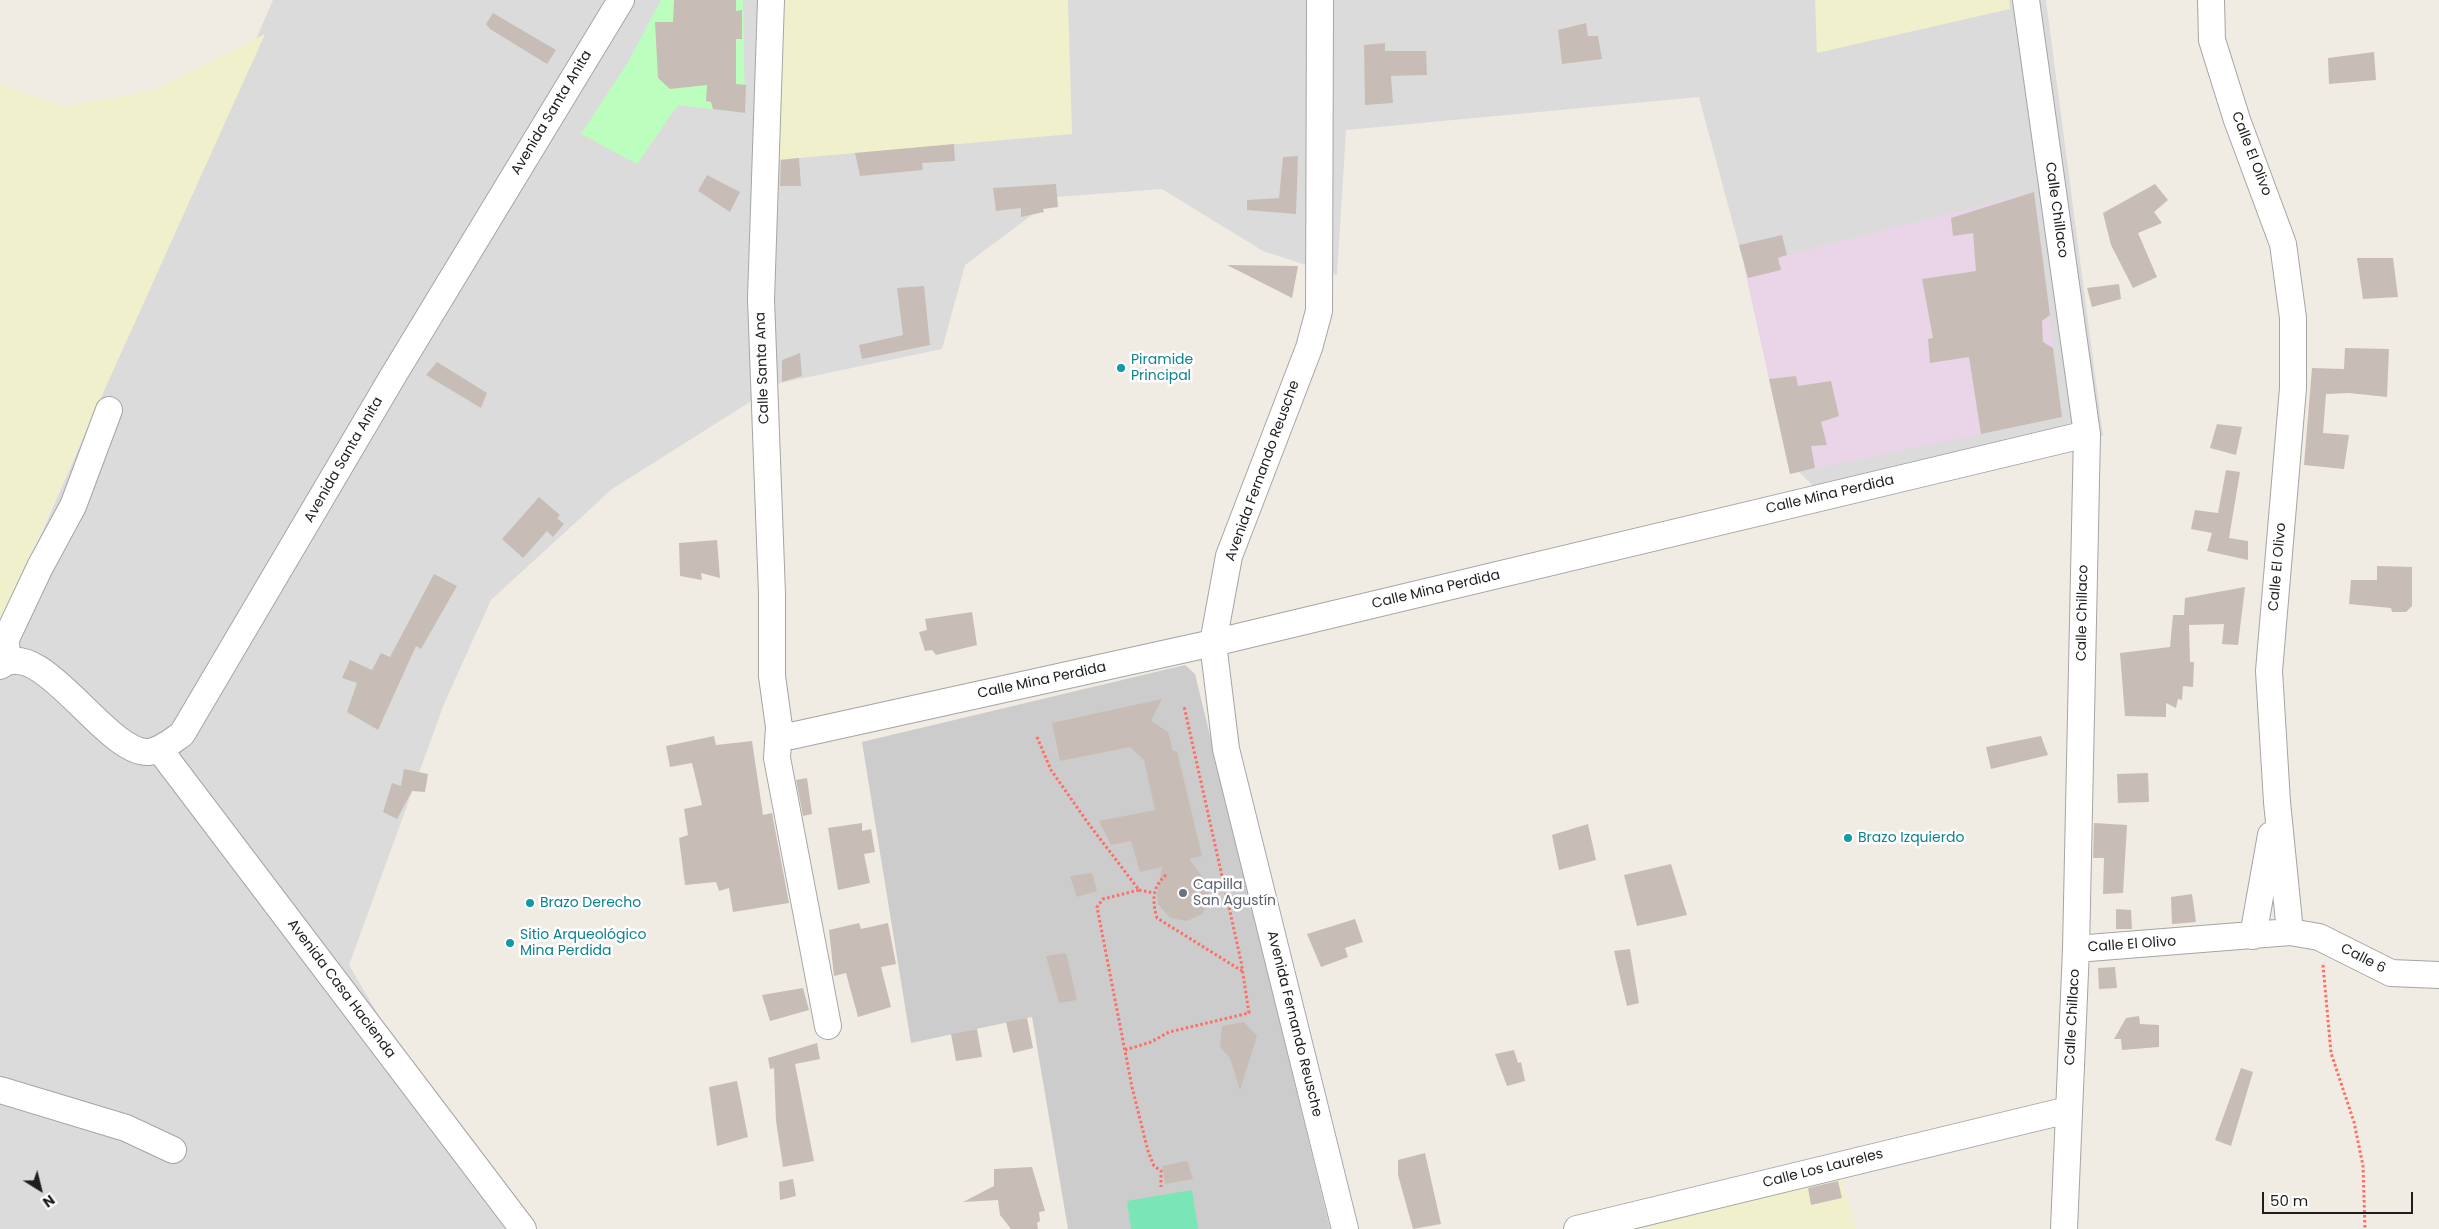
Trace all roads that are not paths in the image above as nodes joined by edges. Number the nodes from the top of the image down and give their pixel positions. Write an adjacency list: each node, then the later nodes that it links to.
1 (621, 0): 11 (street, Avenida Santa Anita)
2 (771, 0): 10 (street, Calle Santa Ana)
3 (1320, 0): 8 (street, Avenida Fernando Reusche)
4 (2026, 0): 7 (street, Calle Chillaco)
5 (2211, 0): 12 (street, Calle El Olivo)
6 (110, 410): 9 (street)
7 (2087, 434): 8 (street, Calle Mina Perdida); 15 (street, Calle Chillaco)
8 (1214, 643): 10 (street, Calle Mina Perdida); 22 (street, Avenida Fernando Reusche)
9 (2, 659): 11 (street)
10 (782, 730): 17 (street, Calle Santa Ana)
11 (158, 749): 21 (street, Avenida Casa Hacienda)
12 (2277, 802): 13 (street, Calle El Olivo); 14 (street)
13 (2290, 932): 14 (street, Calle El Olivo); 16 (street, Calle 6)
14 (2253, 936): 15 (street, Calle El Olivo)
15 (2076, 949): 19 (street, Calle Chillaco)
16 (2439, 975)
17 (828, 1026)
18 (0, 1090): 20 (street)
19 (2068, 1110): 23 (street, Calle Los Laureles); 24 (street, Calle Chillaco)
20 (173, 1150)
21 (523, 1229)
22 (1345, 1229)
23 (1577, 1229)
24 (2064, 1229)

